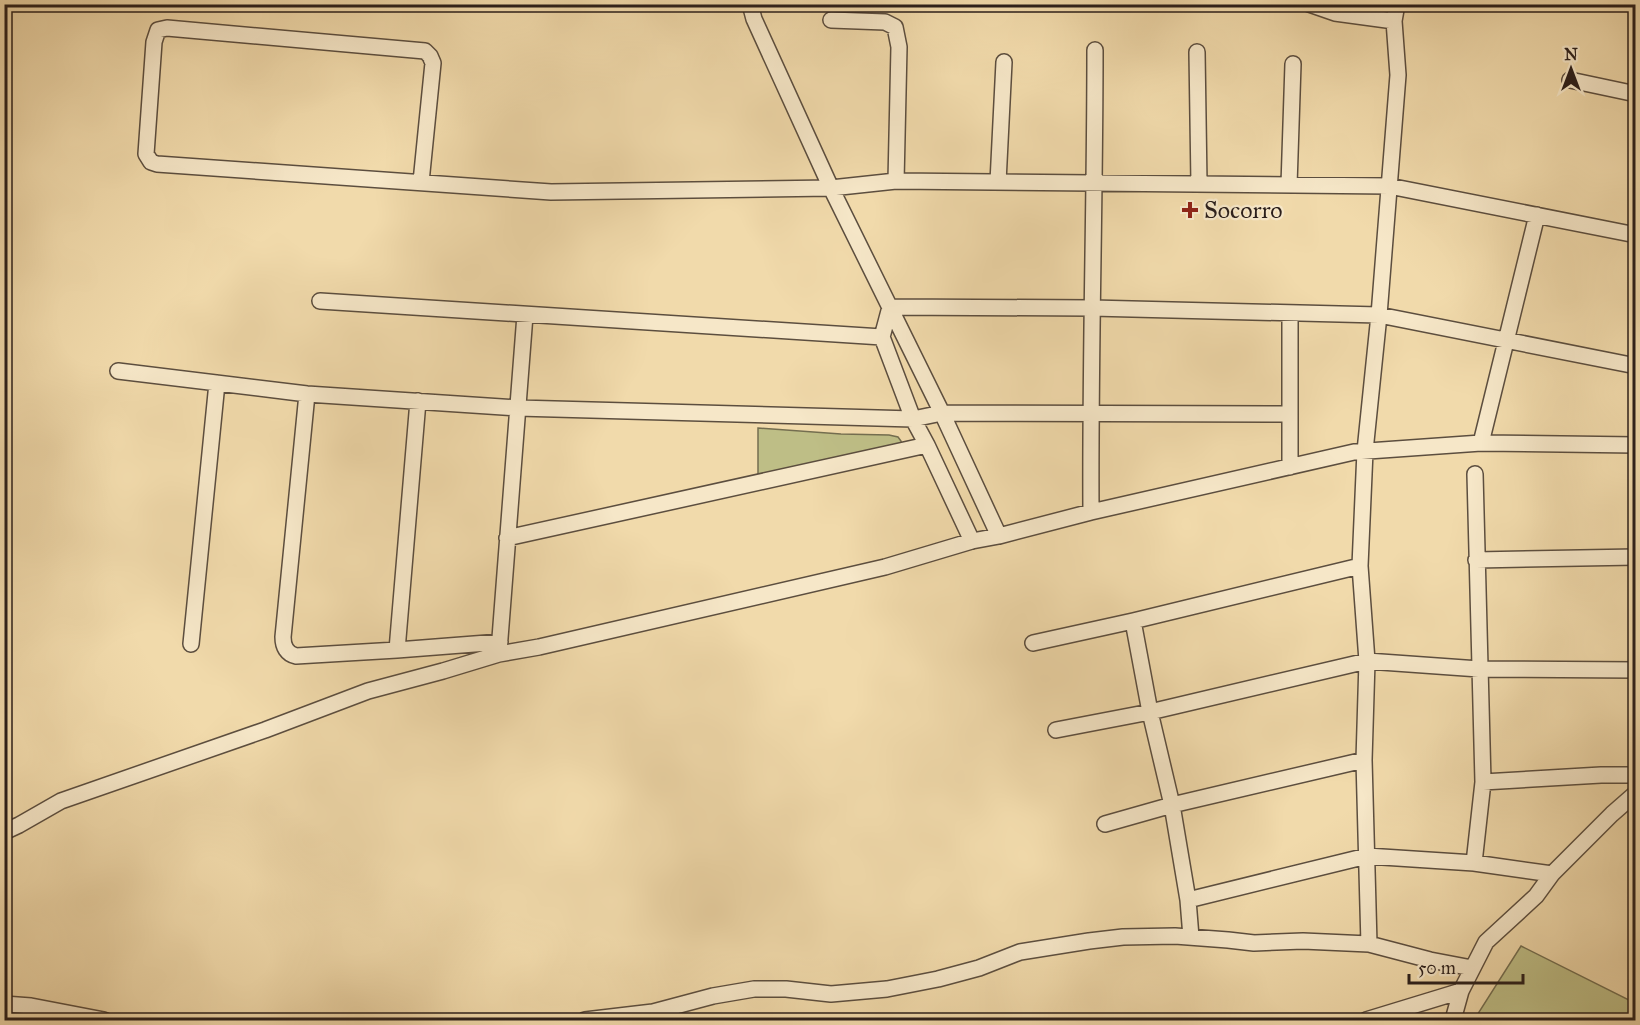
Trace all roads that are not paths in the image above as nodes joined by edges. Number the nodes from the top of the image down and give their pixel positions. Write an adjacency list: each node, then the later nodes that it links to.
1 (750, 4): 19 (street)
2 (1309, 4): 5 (street)
3 (1397, 4): 5 (street)
4 (831, 20): 12 (street)
5 (1394, 21): 18 (street)
6 (1095, 50): 15 (street)
7 (1197, 52): 16 (street)
8 (1004, 62): 14 (street)
9 (1293, 64): 17 (street)
10 (1570, 80): 11 (street)
11 (1635, 94)
12 (896, 181): 14 (street); 19 (street)
13 (421, 182): 13 (street); 19 (street)
14 (998, 182): 15 (street)
15 (1095, 183): 16 (street); 24 (street)
16 (1199, 184): 17 (street)
17 (1289, 185): 18 (street)
18 (1389, 186): 20 (street); 27 (street)
19 (831, 188): 23 (street)
20 (1537, 215): 21 (street); 29 (street)
21 (1635, 235)
22 (320, 301): 26 (street)
23 (890, 307): 24 (street); 28 (street); 36 (street)
24 (1092, 309): 25 (street); 37 (street)
25 (1290, 313): 27 (street); 38 (street)
26 (525, 315): 28 (street); 35 (street)
27 (1379, 315): 29 (street); 43 (street)
28 (882, 337): 39 (street)
29 (1506, 340): 30 (street); 40 (street)
30 (1635, 366)
31 (118, 371): 32 (street)
32 (217, 383): 33 (street); 55 (street)
33 (307, 394): 34 (street); 57 (street)
34 (418, 402): 35 (street); 57 (street)
35 (518, 408): 39 (street); 48 (street)
36 (942, 413): 37 (street); 39 (street); 47 (street)
37 (1090, 414): 38 (street); 46 (street)
38 (1290, 414): 44 (street)
39 (914, 419): 41 (street)
40 (1481, 443): 42 (street); 43 (street)
41 (927, 445): 48 (street); 49 (street)
42 (1635, 445)
43 (1365, 451): 44 (street); 52 (street)
44 (1290, 467): 46 (street)
45 (1475, 474): 51 (street)
46 (1091, 512): 47 (street)
47 (999, 536): 49 (street)
48 (507, 538): 56 (street)
49 (972, 541): 56 (street)
50 (1635, 557): 51 (street)
51 (1476, 560): 59 (street)
52 (1360, 566): 53 (street); 58 (street)
53 (1132, 621): 54 (street); 61 (street)
54 (1033, 643)
55 (191, 644)
56 (499, 648): 57 (street); 69 (street)
57 (397, 650)
58 (1367, 662): 59 (street); 61 (street); 63 (street)
59 (1479, 669): 60 (street); 65 (street)
60 (1635, 670)
61 (1150, 712): 62 (street); 67 (street)
62 (1056, 730)
63 (1364, 760): 67 (street); 70 (street)
64 (1635, 775): 65 (street)
65 (1483, 782): 71 (street)
66 (1635, 793): 72 (street)
67 (1172, 805): 68 (street); 73 (street)
68 (1105, 824)
69 (4, 832)
70 (1367, 856): 71 (street); 73 (street); 75 (street)
71 (1474, 862): 72 (street)
72 (1552, 874): 76 (street)
73 (1188, 900): 74 (street)
74 (1191, 937): 75 (street); 80 (street)
75 (1369, 945): 76 (street)
76 (1472, 968): 77 (street)
77 (1461, 991): 81 (street); 82 (street)
78 (4, 1004): 79 (street)
79 (104, 1020)
80 (585, 1020)
81 (1366, 1020)
82 (1453, 1020)

